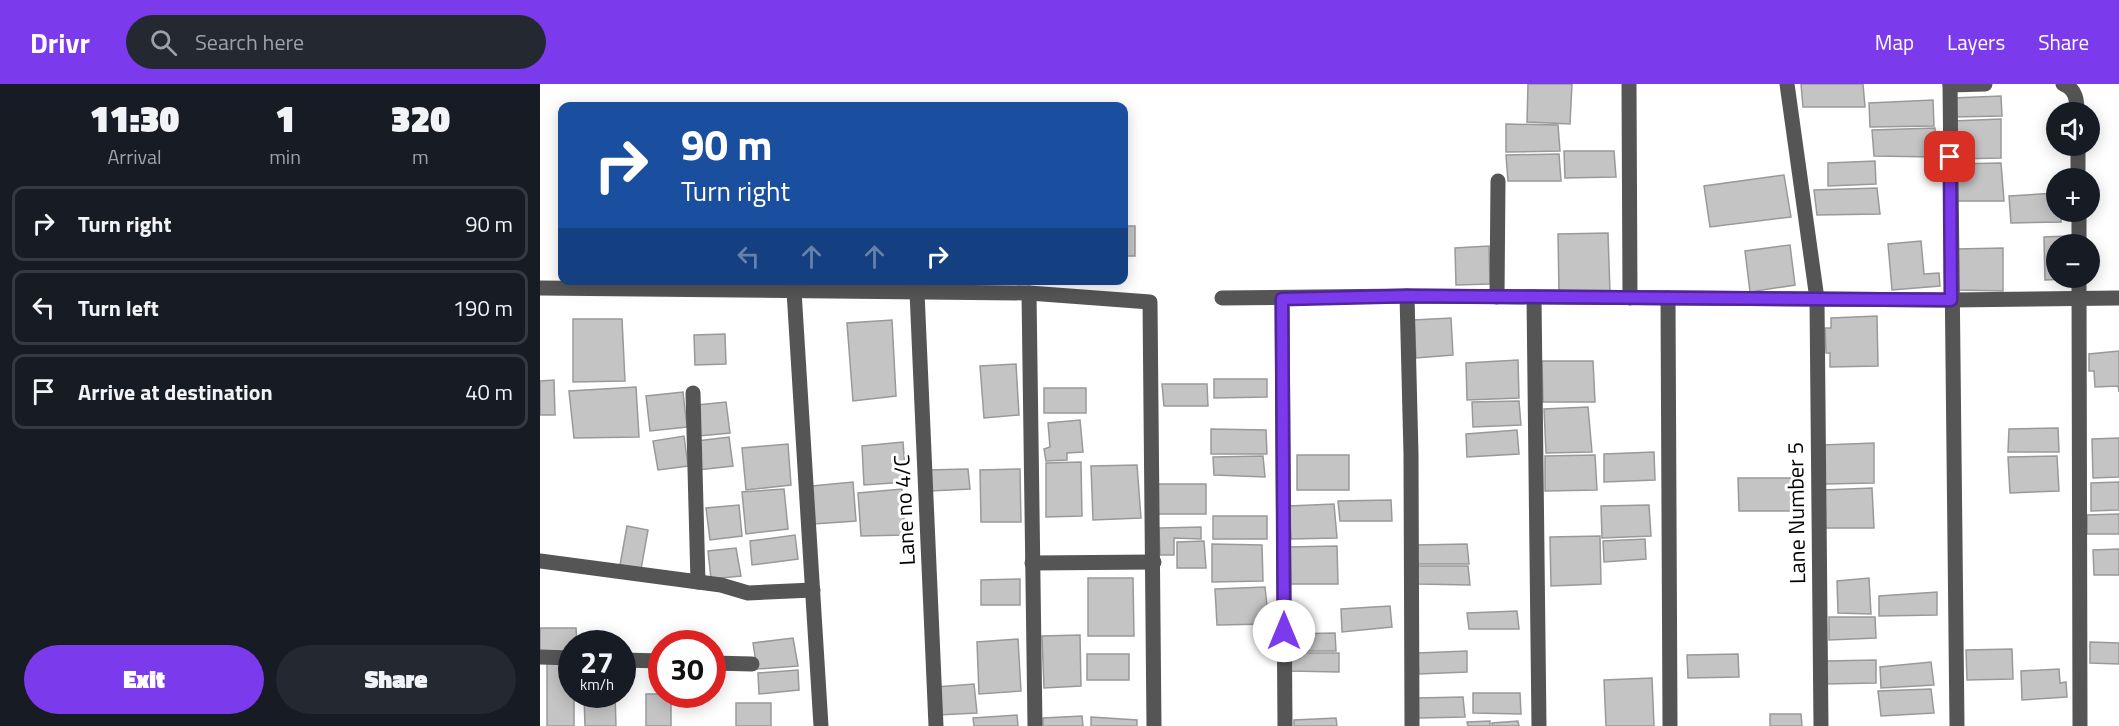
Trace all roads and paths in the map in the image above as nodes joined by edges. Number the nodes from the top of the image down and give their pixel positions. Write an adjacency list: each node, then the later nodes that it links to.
1 (1629, 84): 17 (street)
2 (1787, 84): 21 (street, Lane Number 5)
3 (1950, 84): 4 (street); 23 (street)
4 (1985, 84)
5 (2063, 84): 6 (street)
6 (2077, 102)
7 (1498, 181): 14 (street)
8 (540, 288): 10 (street)
9 (2079, 288): 22 (street)
10 (794, 291): 11 (street); 29 (street)
11 (917, 292): 12 (street); 35 (street, Lane no 4/C)
12 (1029, 293): 26 (street); 27 (street)
13 (1407, 296): 14 (street); 20 (street); 39 (street)
14 (1497, 297): 15 (street)
15 (1534, 297): 17 (street); 40 (street)
16 (1222, 298): 20 (street)
17 (1630, 298): 18 (street)
18 (1668, 298): 21 (street); 41 (street)
19 (2119, 298): 22 (street)
20 (1282, 299): 38 (street)
21 (1817, 299): 23 (street); 42 (street, Lane Number 5)
22 (2080, 299): 23 (street); 44 (street)
23 (1951, 300): 43 (street)
24 (693, 393): 28 (street)
25 (540, 561): 28 (street)
26 (1154, 562): 27 (street); 37 (street)
27 (1032, 563): 36 (street)
28 (698, 582): 29 (street)
29 (813, 590): 34 (street)
30 (540, 657): 31 (street)
31 (558, 658)
32 (726, 663): 33 (street)
33 (752, 664)
34 (821, 726)
35 (936, 726)
36 (1035, 726)
37 (1154, 726)
38 (1285, 726)
39 (1412, 726)
40 (1539, 726)
41 (1670, 726)
42 (1821, 726)
43 (1957, 726)
44 (2080, 726)

